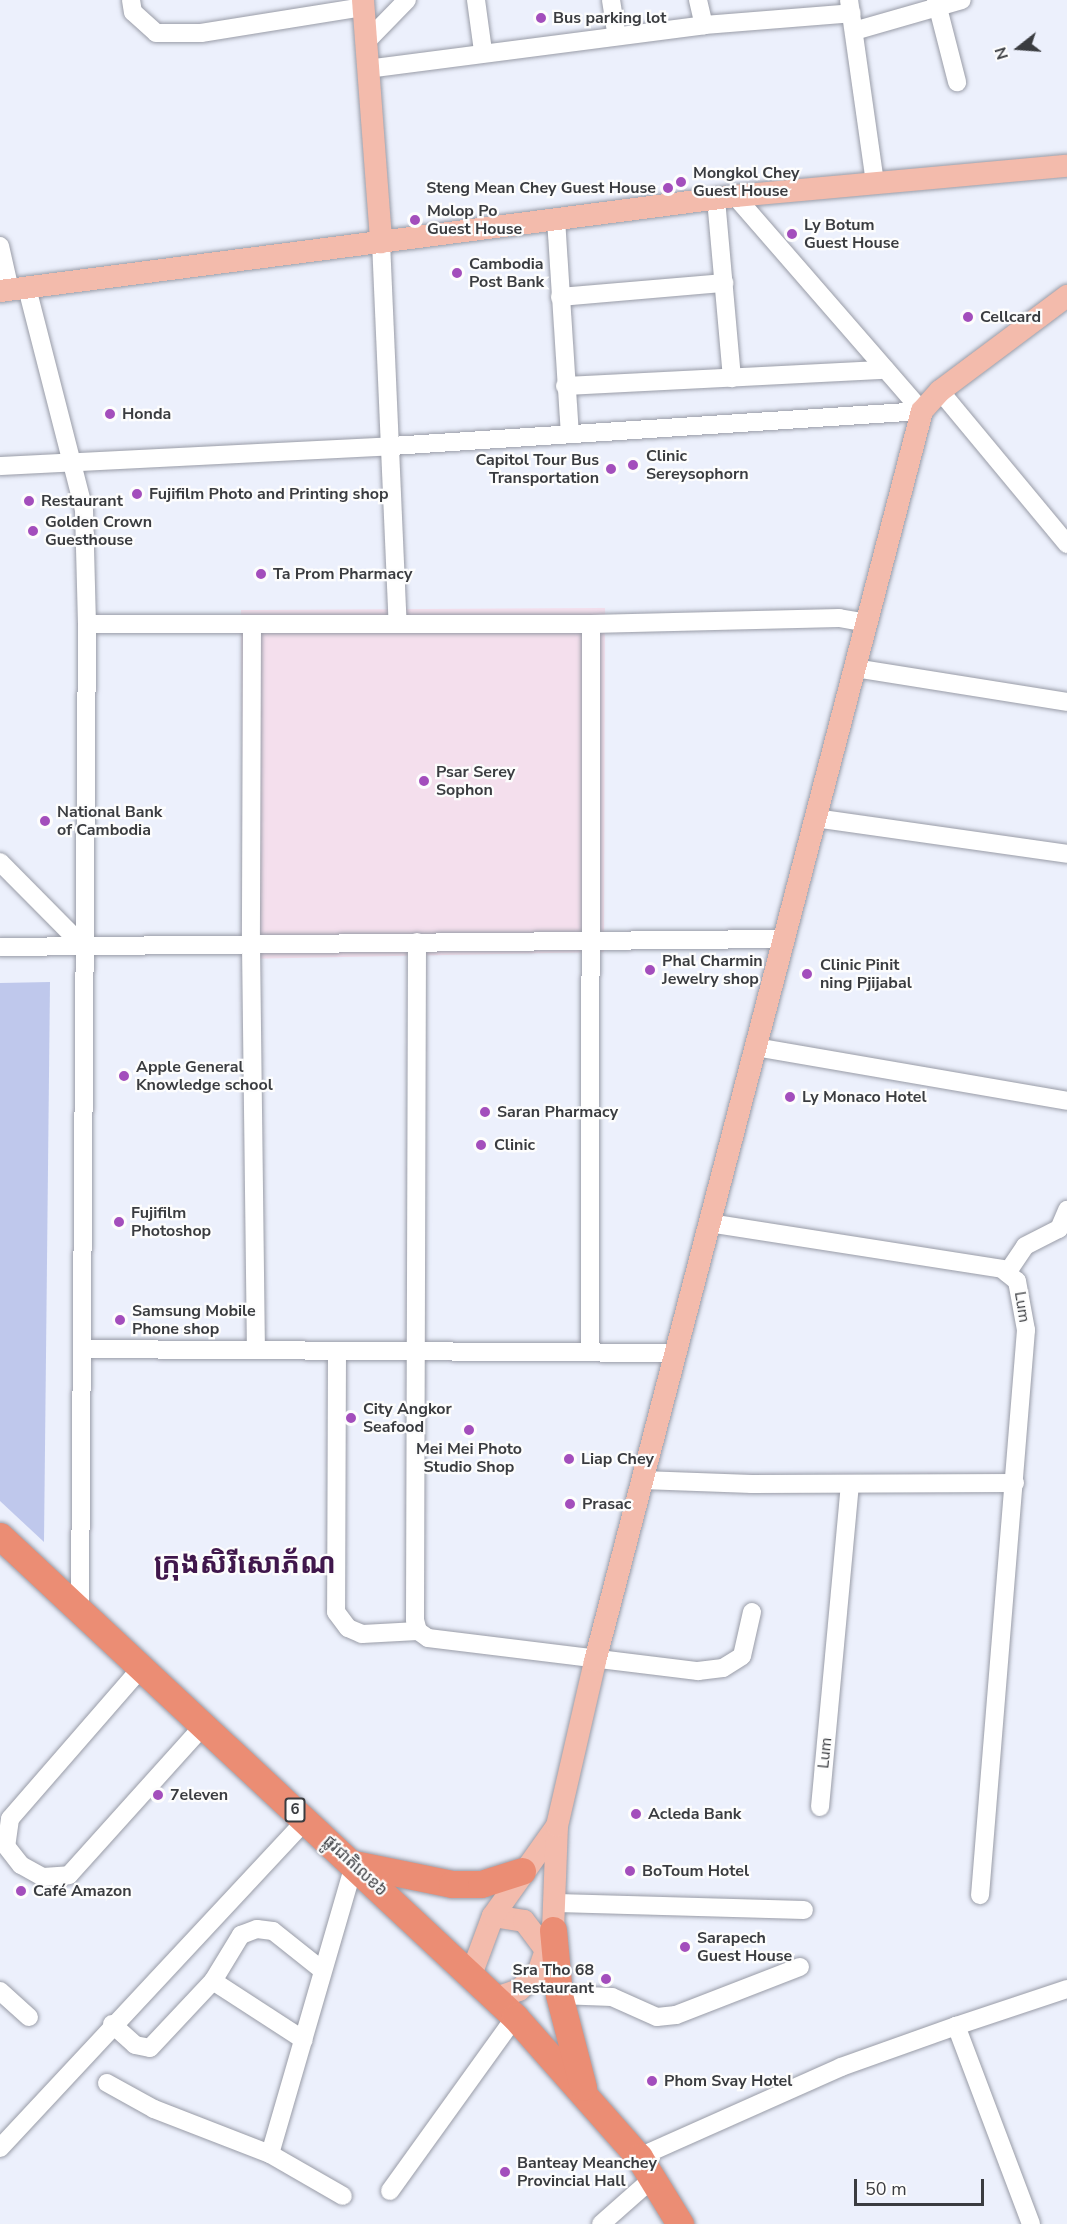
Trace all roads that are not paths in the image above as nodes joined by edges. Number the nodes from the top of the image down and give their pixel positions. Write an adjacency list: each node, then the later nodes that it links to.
1 (131, 0): 8 (street)
2 (407, 0): 12 (street)
3 (476, 0): 13 (street)
4 (611, 0): 11 (street)
5 (698, 0): 10 (street)
6 (962, 0): 7 (street)
7 (937, 3): 9 (street); 15 (street)
8 (364, 4): 12 (main road)
9 (852, 15): 10 (street); 17 (street)
10 (704, 25): 11 (street)
11 (617, 36): 13 (street)
12 (365, 43): 14 (main road)
13 (483, 51): 14 (street)
14 (367, 69): 20 (main road)
15 (957, 82)
16 (1067, 166): 17 (main road)
17 (875, 183): 18 (main road)
18 (726, 197): 19 (main road); 22 (street); 26 (street)
19 (556, 219): 20 (main road); 25 (street)
20 (381, 242): 23 (main road); 32 (street)
21 (0, 246): 23 (street)
22 (724, 283): 25 (street); 27 (street)
23 (12, 289): 33 (street)
24 (1067, 296): 29 (main road)
25 (560, 297): 28 (street)
26 (886, 370): 27 (street); 30 (street)
27 (732, 378): 28 (street)
28 (565, 386): 31 (street)
29 (940, 391): 30 (main road); 35 (street)
30 (922, 411): 31 (street); 36 (main road)
31 (570, 434): 32 (street)
32 (392, 446): 33 (street); 39 (street)
33 (71, 461): 34 (street); 37 (street)
34 (0, 466)
35 (1067, 544)
36 (866, 623): 40 (street); 41 (main road)
37 (87, 624): 38 (street); 50 (street)
38 (252, 624): 39 (street); 49 (street)
39 (398, 624): 40 (street)
40 (591, 624): 47 (street)
41 (855, 668): 42 (street); 43 (main road)
42 (1067, 702)
43 (815, 818): 44 (street); 46 (main road)
44 (1067, 854)
45 (0, 862): 50 (street)
46 (783, 939): 47 (street); 52 (main road)
47 (591, 941): 48 (street); 61 (street)
48 (417, 942): 49 (street); 60 (street)
49 (250, 945): 50 (street); 58 (street)
50 (83, 946): 51 (street); 57 (street)
51 (0, 947)
52 (755, 1047): 53 (street); 55 (main road)
53 (1067, 1101)
54 (1067, 1210): 56 (street)
55 (709, 1223): 56 (street, Lum); 62 (main road)
56 (1007, 1273): 64 (street, Lum)
57 (84, 1349): 58 (street); 67 (street)
58 (256, 1350): 59 (street)
59 (338, 1352): 60 (street); 69 (street)
60 (418, 1353): 61 (street); 69 (street)
61 (590, 1353): 62 (street)
62 (674, 1353): 63 (main road)
63 (642, 1480): 65 (street); 70 (main road)
64 (1015, 1483): 65 (street); 78 (street, Lum)
65 (850, 1484): 73 (street, Lum)
66 (0, 1536): 67 (highway, ផ្លូវជាតិលេខ៦ / 6)
67 (80, 1610): 71 (highway, ផ្លូវជាតិលេខ៦ / 6)
68 (752, 1612): 70 (street)
69 (418, 1631): 70 (street)
70 (595, 1661): 75 (main road)
71 (142, 1667): 72 (highway, ផ្លូវជាតិលេខ៦ / 6); 72 (street)
72 (204, 1725): 74 (highway, ផ្លូវជាតិលេខ៦ / 6)
73 (820, 1807)
74 (306, 1820): 76 (highway, ផ្លូវជាតិលេខ៦ / 6); 93 (street)
75 (557, 1826): 77 (main road); 79 (main road)
76 (354, 1864): 77 (highway); 84 (street); 85 (highway, ផ្លូវជាតិលេខ៦ / 6)
77 (522, 1871): 81 (main road)
78 (980, 1895)
79 (557, 1903): 80 (street); 82 (main road)
80 (804, 1910)
81 (493, 1916): 82 (main road); 85 (main road)
82 (550, 1941): 89 (highway); 90 (main road)
83 (800, 1967): 89 (street)
84 (322, 1970): 86 (street); 95 (street)
85 (471, 1975): 90 (highway, ផ្លូវជាតិលេខ៦ / 6)
86 (213, 1982): 93 (street); 95 (street)
87 (1067, 1989): 94 (street)
88 (0, 1991): 91 (street)
89 (559, 1995): 97 (highway)
90 (496, 1998): 92 (highway, ផ្លូវជាតិលេខ៦ / 6)
91 (29, 2017)
92 (515, 2017): 97 (highway, ផ្លូវជាតិលេខ៦ / 6); 101 (street)
93 (112, 2024): 98 (street)
94 (956, 2026): 100 (street); 105 (street)
95 (304, 2040): 99 (street)
96 (107, 2083): 99 (street)
97 (584, 2091): 100 (highway, ផ្លូវជាតិលេខ៦ / 6)
98 (0, 2148)
99 (270, 2154): 102 (street)
100 (646, 2168): 103 (street); 104 (highway, ផ្លូវជាតិលេខ៦ / 6)
101 (390, 2191)
102 (344, 2196)
103 (601, 2224)
104 (680, 2224)
105 (1031, 2224)

